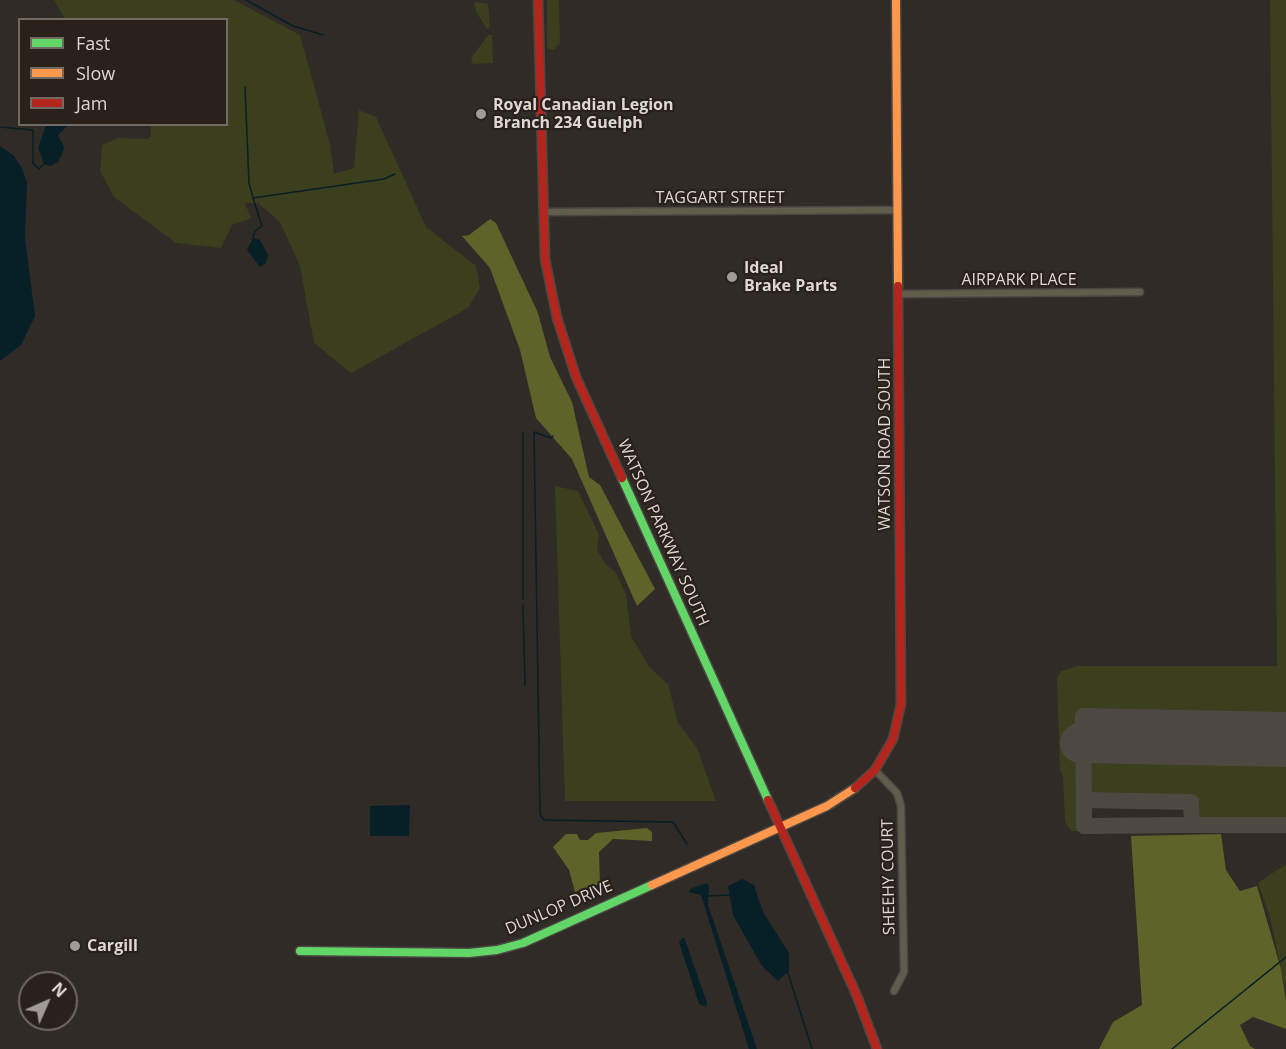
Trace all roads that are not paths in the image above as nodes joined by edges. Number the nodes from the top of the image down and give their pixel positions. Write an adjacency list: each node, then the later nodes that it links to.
1 (538, 0): 4 (street, WATSON PARKWAY SOUTH)
2 (896, 0): 3 (street, WATSON ROAD SOUTH)
3 (897, 210): 4 (street, TAGGART STREET); 6 (street, WATSON ROAD SOUTH)
4 (543, 212): 8 (street, WATSON PARKWAY SOUTH)
5 (1140, 292): 6 (street, AIRPARK PLACE)
6 (898, 294): 7 (street, WATSON ROAD SOUTH)
7 (875, 770): 8 (street, WATSON ROAD SOUTH); 10 (street, SHEEHY COURT)
8 (779, 827): 9 (street, DUNLOP DRIVE); 11 (street, WATSON PARKWAY SOUTH)
9 (300, 951)
10 (894, 991)
11 (877, 1049)

